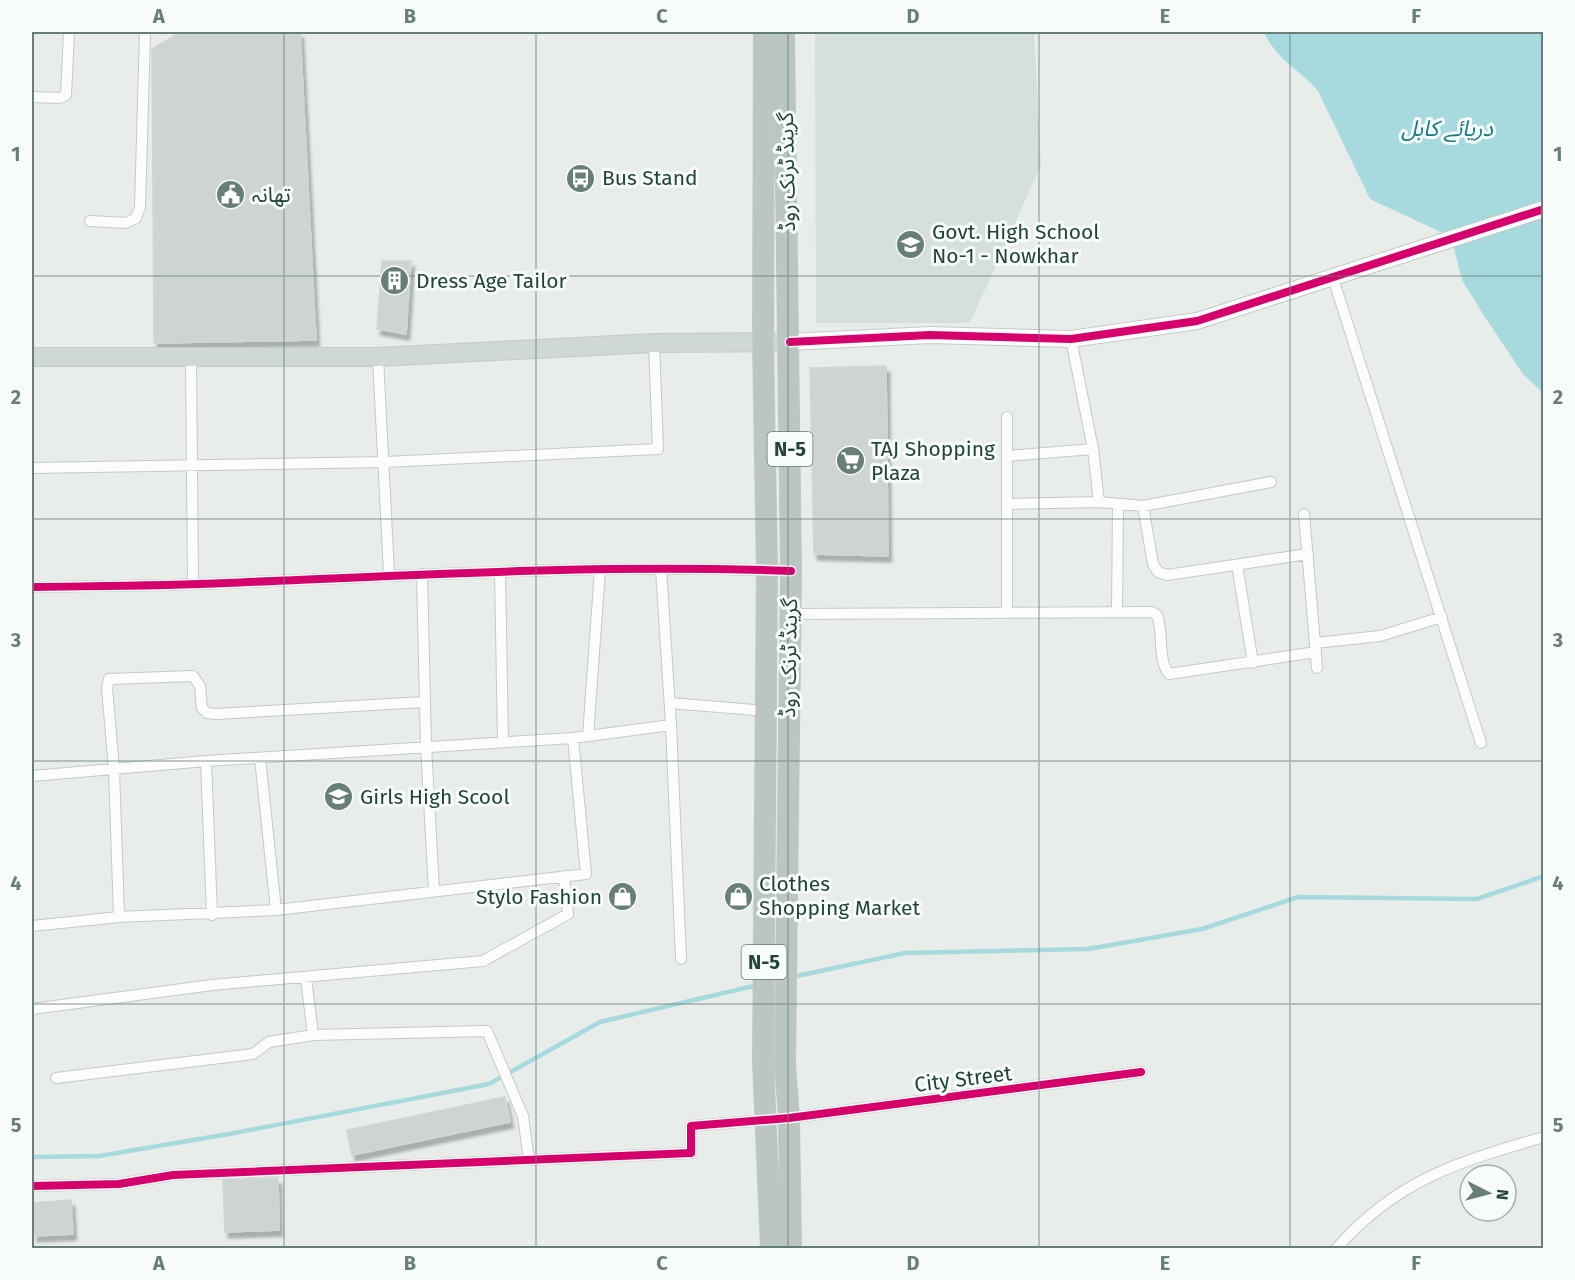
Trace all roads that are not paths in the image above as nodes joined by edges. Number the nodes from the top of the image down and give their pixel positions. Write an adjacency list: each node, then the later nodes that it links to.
1 (69, 32): 5 (street)
2 (145, 32): 7 (street)
3 (764, 32): 12 (highway, گرینڈ ٹرنک روڈ / N-5)
4 (784, 32): 10 (highway, گرینڈ ٹرنک روڈ / N-5)
5 (32, 97)
6 (1544, 209): 8 (street)
7 (90, 221)
8 (1333, 278): 9 (street); 42 (street)
9 (1071, 339): 10 (street); 17 (street)
10 (790, 342): 12 (main road); 33 (highway, گرینڈ ٹرنک روڈ / N-5)
11 (654, 343): 12 (main road); 15 (main road); 19 (street)
12 (763, 343): 32 (highway, گرینڈ ٹرنک روڈ / N-5)
13 (32, 357): 14 (main road)
14 (191, 357): 15 (main road); 20 (street)
15 (378, 357): 19 (street)
16 (1007, 417): 18 (street)
17 (1093, 449): 18 (street); 23 (street)
18 (1007, 456): 24 (street)
19 (385, 462): 20 (street); 35 (street)
20 (191, 465): 21 (street); 37 (street)
21 (32, 468)
22 (1271, 482): 26 (street)
23 (1099, 502): 24 (street); 25 (street)
24 (1007, 504): 40 (street)
25 (1118, 505): 26 (street); 39 (street)
26 (1143, 506): 29 (street)
27 (1304, 513): 28 (street)
28 (1308, 554): 29 (street); 43 (street)
29 (1237, 565): 44 (street)
30 (661, 568): 31 (street); 32 (street); 47 (street)
31 (600, 570): 34 (street); 50 (street)
32 (767, 570): 33 (street); 48 (highway, گرینڈ ٹرنک روڈ / N-5)
33 (791, 570): 41 (highway, گرینڈ ٹرنک روڈ / N-5)
34 (500, 572): 36 (street); 52 (street)
35 (390, 574): 36 (street); 37 (street)
36 (422, 574): 46 (street)
37 (193, 584): 38 (street)
38 (32, 587)
39 (1117, 612): 40 (street); 44 (street)
40 (1006, 613): 41 (street)
41 (790, 614): 59 (highway, گرینڈ ٹرنک روڈ / N-5)
42 (1442, 617): 43 (street); 53 (street)
43 (1316, 647): 44 (street); 45 (street)
44 (1253, 663)
45 (1317, 668)
46 (425, 702): 54 (street); 57 (street)
47 (670, 703): 48 (street); 49 (street)
48 (766, 711): 59 (highway, گرینڈ ٹرنک روڈ / N-5)
49 (671, 725): 50 (street); 66 (street)
50 (588, 736): 51 (street)
51 (573, 738): 52 (street); 60 (street)
52 (503, 742): 54 (street)
53 (1481, 743)
54 (426, 746): 55 (street); 61 (street)
55 (260, 758): 56 (street); 62 (street)
56 (206, 761): 57 (street); 63 (street)
57 (114, 769): 58 (street); 64 (street)
58 (32, 776)
59 (775, 864): 72 (highway, گرینڈ ٹرنک روڈ / N-5); 73 (highway, گرینڈ ٹرنک روڈ / N-5)
60 (564, 876): 61 (street); 67 (street)
61 (434, 890): 62 (street)
62 (276, 910): 63 (street)
63 (212, 915): 64 (street)
64 (119, 917): 65 (street)
65 (32, 926)
66 (681, 959)
67 (306, 978): 68 (street); 69 (street)
68 (32, 1009)
69 (313, 1035): 71 (street); 75 (street)
70 (1141, 1072): 72 (street, City Street)
71 (56, 1078)
72 (789, 1118): 73 (street, City Street); 78 (highway, گرینڈ ٹرنک روڈ / N-5)
73 (767, 1120): 75 (street, City Street); 77 (highway, گرینڈ ٹرنک روڈ / N-5)
74 (1544, 1137): 79 (street)
75 (529, 1160): 76 (street)
76 (32, 1186)
77 (771, 1248)
78 (791, 1248)
79 (1337, 1248)

